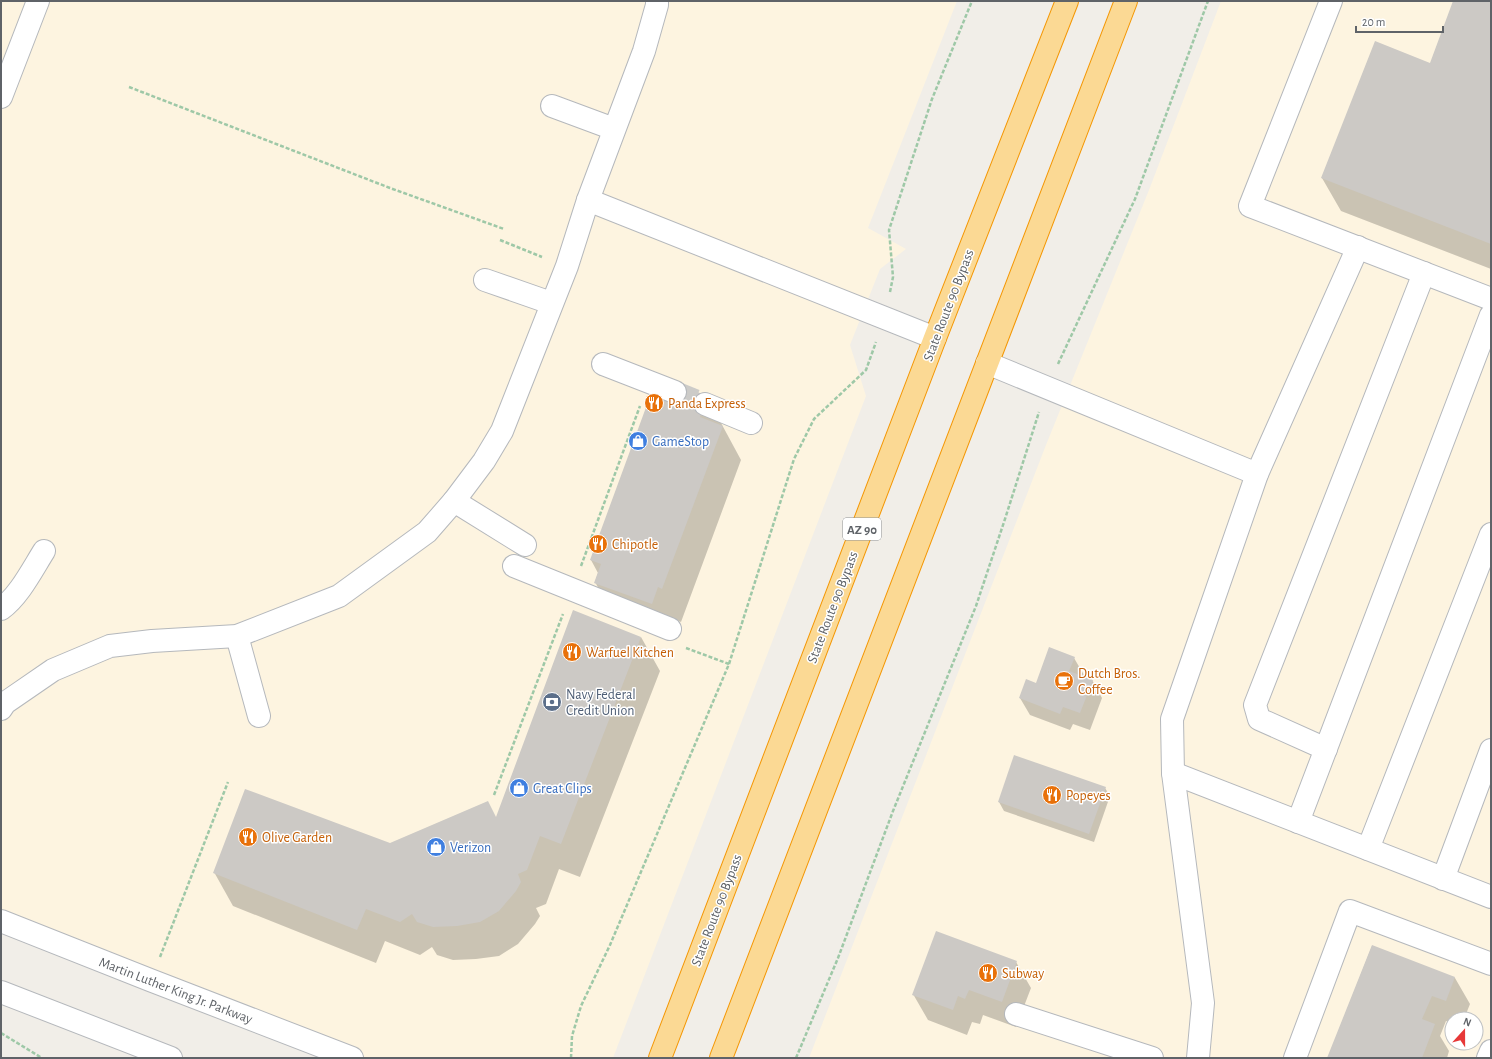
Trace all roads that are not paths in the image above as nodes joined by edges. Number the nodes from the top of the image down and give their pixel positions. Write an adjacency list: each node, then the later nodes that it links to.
1 (38, 1): 6 (street)
2 (657, 1): 8 (street)
3 (1067, 1): 16 (highway, State Route 90 Bypass / AZ 90)
4 (1126, 1): 17 (highway)
5 (1331, 1): 10 (street)
6 (1, 97)
7 (552, 106): 8 (street)
8 (614, 129): 9 (street)
9 (588, 200): 14 (street); 16 (street)
10 (1358, 248): 11 (street); 22 (street)
11 (1424, 273): 13 (street); 33 (street)
12 (485, 280): 14 (street)
13 (1491, 299)
14 (551, 303): 23 (street)
15 (1491, 315): 33 (street)
16 (935, 338): 47 (highway, State Route 90 Bypass / AZ 90)
17 (987, 363): 22 (street); 48 (highway)
18 (604, 364): 19 (street)
19 (675, 392)
20 (705, 404): 21 (street)
21 (751, 422)
22 (1257, 474): 35 (street)
23 (454, 501): 25 (street); 30 (street)
24 (1491, 534): 37 (street)
25 (525, 545)
26 (44, 551): 28 (street)
27 (514, 566): 29 (street)
28 (1, 609)
29 (670, 629)
30 (237, 636): 31 (street); 32 (street)
31 (1, 709)
32 (259, 716)
33 (1326, 749): 36 (street)
34 (1491, 750): 38 (street)
35 (1173, 773): 36 (street); 50 (street)
36 (1298, 822): 37 (street)
37 (1368, 849): 38 (street)
38 (1443, 879): 39 (street)
39 (1491, 898)
40 (1, 921): 46 (street, Martin Luther King Jr. Parkway)
41 (1491, 964): 51 (street)
42 (1, 992): 45 (street)
43 (1016, 1014): 49 (street)
44 (1491, 1051): 52 (street)
45 (171, 1058)
46 (352, 1058)
47 (660, 1058)
48 (722, 1058)
49 (1152, 1058)
50 (1198, 1058)
51 (1294, 1058)
52 (1488, 1058)

